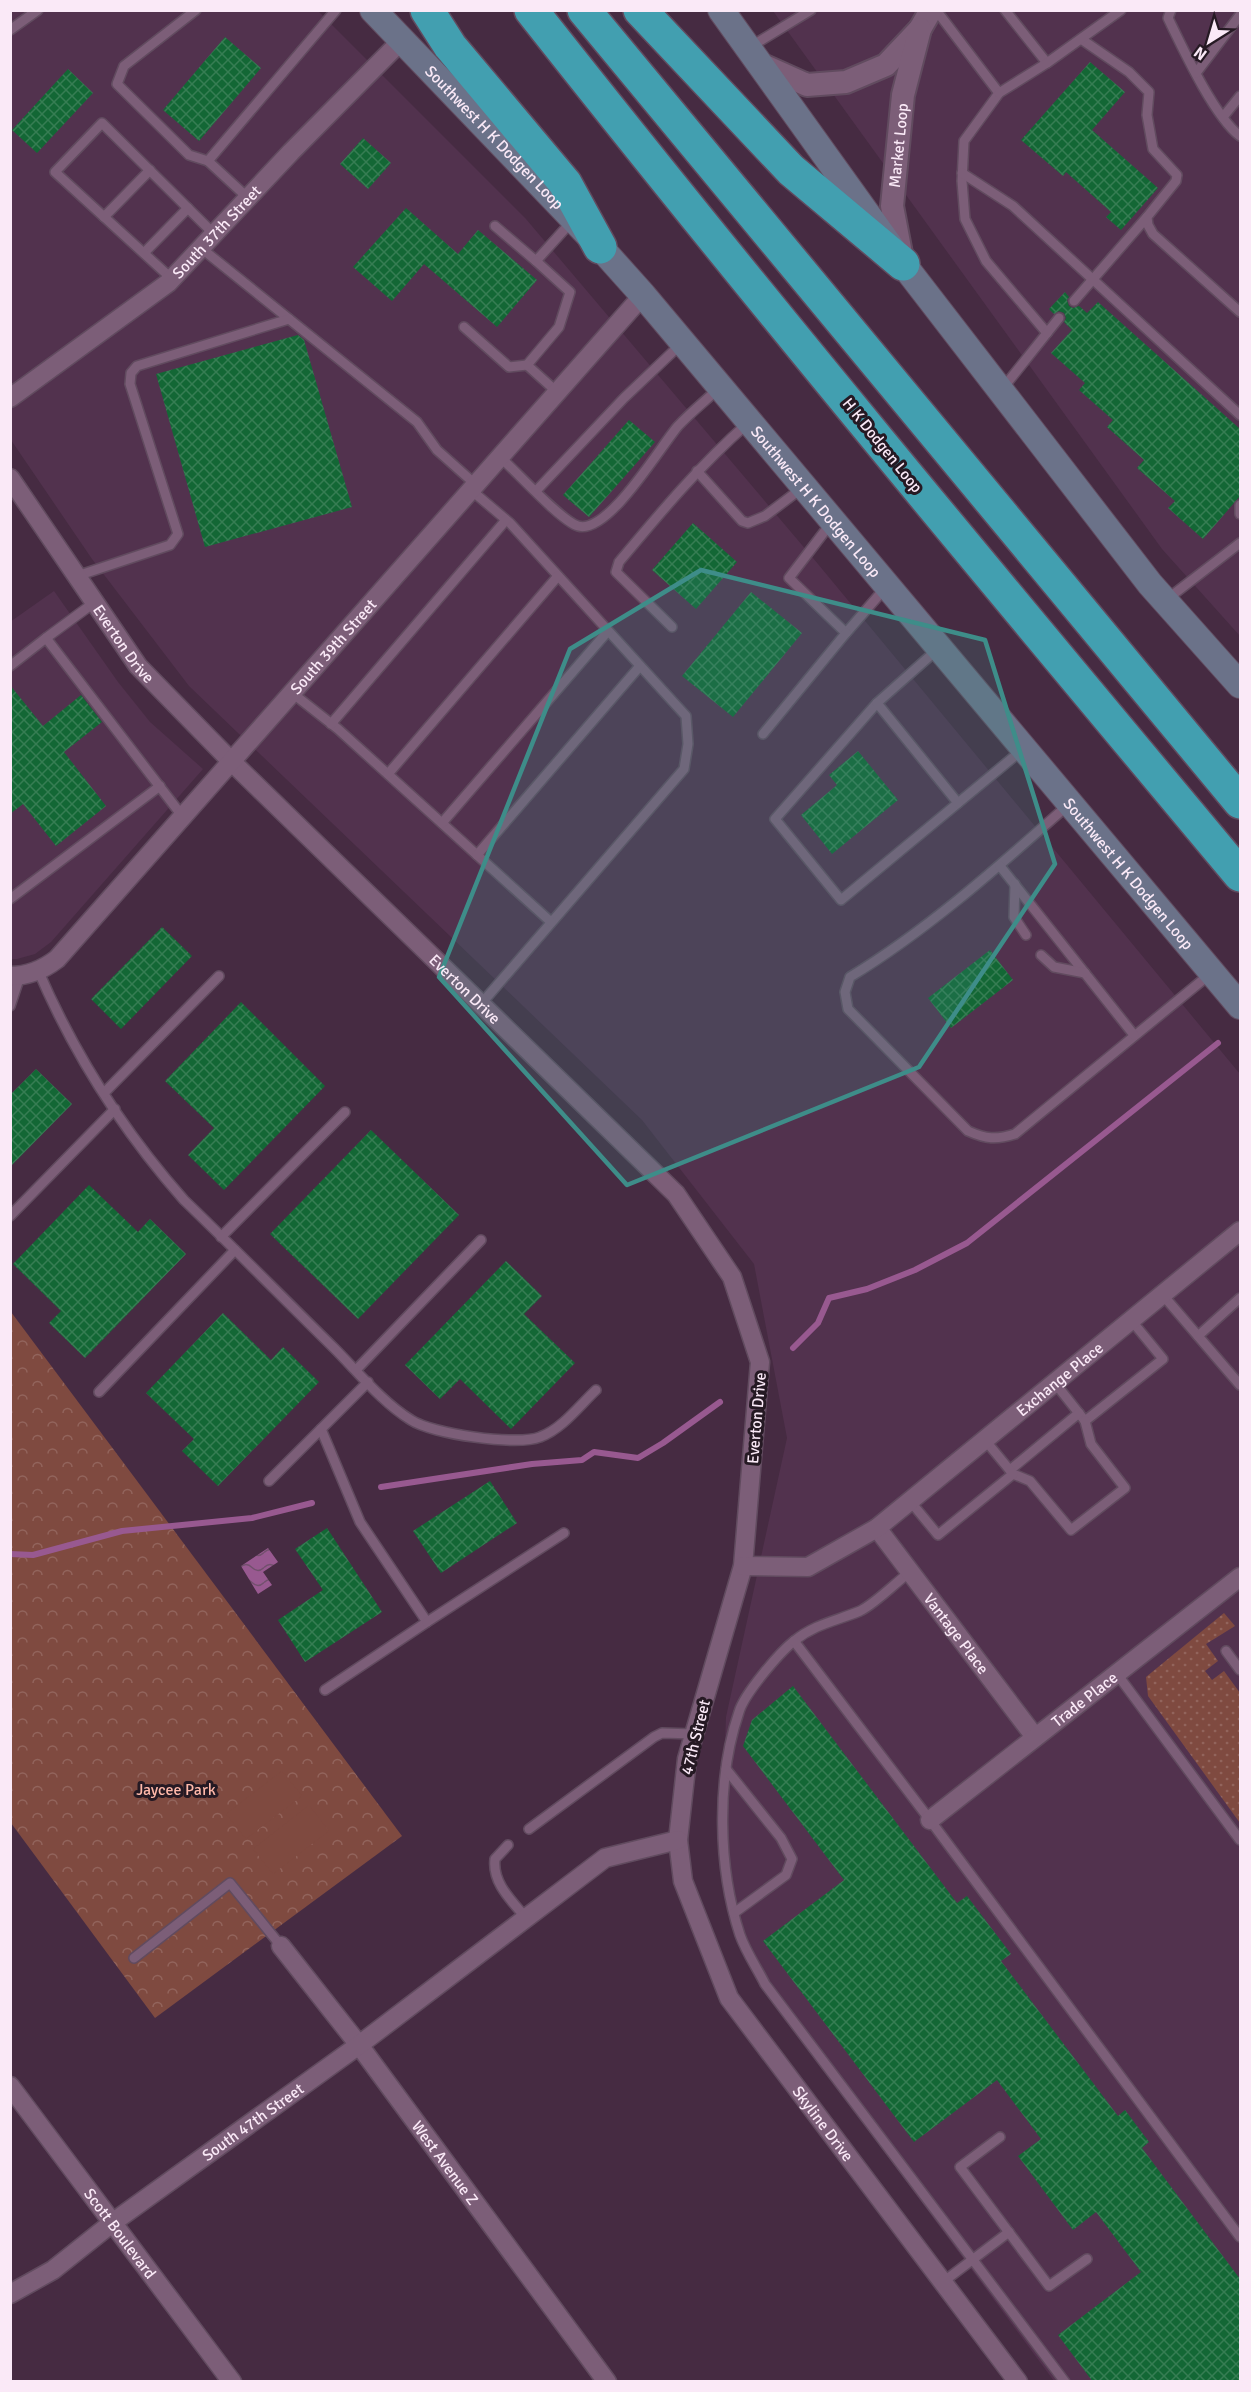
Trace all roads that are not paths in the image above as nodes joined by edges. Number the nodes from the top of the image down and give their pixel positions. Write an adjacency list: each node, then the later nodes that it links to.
1 (38, 10): 17 (lane)
2 (196, 10): 27 (lane)
3 (336, 10): 27 (lane)
4 (374, 10): 19 (main road, Southwest H K Dodgen Loop)
5 (427, 10): 37 (highway)
6 (531, 10): 98 (highway, H K Dodgen Loop)
7 (584, 10): 91 (highway)
8 (640, 10): 41 (highway)
9 (721, 10): 20 (main road)
10 (811, 10): 20 (lane)
11 (936, 10): 23 (lane)
12 (1005, 10): 21 (lane)
13 (1121, 10): 18 (lane)
14 (1172, 10): 22 (lane)
15 (1240, 15): 22 (lane)
16 (925, 20): 20 (street, Market Loop); 41 (street, Market Loop)
17 (10, 30)
18 (1081, 39): 21 (lane); 33 (lane)
19 (401, 41): 30 (street, South 37th Street); 34 (main road, Southwest H K Dodgen Loop)
20 (753, 55): 41 (main road)
21 (1047, 63): 23 (lane)
22 (1196, 73): 25 (lane)
23 (999, 93): 29 (lane)
24 (1240, 96): 25 (lane)
25 (1223, 117): 26 (lane)
26 (1240, 136)
27 (208, 161): 30 (lane)
28 (150, 170): 31 (lane); 32 (lane); 32 (lane)
29 (962, 173): 43 (lane); 50 (lane)
30 (248, 198): 36 (street, South 37th Street)
31 (189, 208): 36 (lane); 39 (lane)
32 (104, 217): 39 (lane)
33 (1147, 217): 43 (lane); 46 (lane)
34 (574, 220): 37 (main road, Southwest H K Dodgen Loop); 40 (lane)
35 (495, 226): 40 (lane)
36 (214, 234): 38 (street, South 37th Street)
37 (600, 247): 44 (main road, Southwest H K Dodgen Loop)
38 (201, 248): 42 (street, South 37th Street); 48 (lane)
39 (144, 253): 42 (lane)
40 (536, 261): 52 (lane)
41 (903, 264): 54 (main road)
42 (171, 279): 56 (street, South 37th Street)
43 (1092, 279): 45 (lane); 57 (lane)
44 (643, 295): 51 (main road, Southwest H K Dodgen Loop); 55 (street, South 39th Street)
45 (1074, 301)
46 (1240, 312)
47 (1059, 318): 50 (lane)
48 (289, 320): 62 (lane); 70 (lane)
49 (464, 327): 52 (lane)
50 (1047, 333): 54 (lane)
51 (682, 342): 53 (main road, Southwest H K Dodgen Loop); 64 (lane)
52 (527, 366): 55 (lane)
53 (720, 387): 58 (main road, Southwest H K Dodgen Loop); 64 (lane)
54 (1000, 390): 73 (main road)
55 (557, 392): 59 (street, South 39th Street)
56 (10, 398)
57 (1240, 415)
58 (749, 422): 60 (lane); 63 (main road, Southwest H K Dodgen Loop)
59 (500, 457): 62 (street, South 39th Street); 64 (lane)
60 (697, 471): 63 (lane); 75 (lane)
61 (10, 478): 70 (street, Everton Drive)
62 (473, 487): 67 (lane); 83 (street, South 39th Street)
63 (804, 487): 68 (main road, Southwest H K Dodgen Loop)
64 (536, 491)
65 (1240, 505): 66 (lane)
66 (1240, 514)
67 (506, 520): 71 (lane); 85 (lane)
68 (833, 521): 72 (main road, Southwest H K Dodgen Loop); 77 (lane)
69 (1240, 543): 73 (lane)
70 (77, 576): 74 (street, Everton Drive)
71 (558, 576): 76 (lane); 89 (lane)
72 (887, 586): 77 (lane); 79 (main road, Southwest H K Dodgen Loop)
73 (1165, 601): 82 (main road)
74 (95, 602): 78 (lane); 88 (street, Everton Drive)
75 (672, 627)
76 (608, 631): 81 (lane); 95 (lane)
77 (846, 633): 86 (lane)
78 (46, 638): 80 (lane); 90 (lane)
79 (939, 648): 84 (lane); 87 (main road, Southwest H K Dodgen Loop)
80 (10, 666)
81 (640, 666): 96 (lane); 101 (lane)
82 (1240, 685)
83 (291, 692): 85 (lane); 88 (street, South 39th Street)
84 (877, 703): 92 (lane); 92 (lane)
85 (331, 724): 89 (lane)
86 (763, 734)
87 (1024, 749): 92 (lane); 93 (main road, Southwest H K Dodgen Loop)
88 (232, 762): 94 (street, South 39th Street); 109 (street, Everton Drive)
89 (388, 774): 95 (lane)
90 (160, 786): 94 (lane); 100 (lane)
91 (1240, 802)
92 (958, 803)
93 (1070, 804): 97 (lane); 105 (main road, Southwest H K Dodgen Loop)
94 (183, 817): 104 (street, South 39th Street)
95 (442, 823): 96 (lane)
96 (477, 855): 101 (lane)
97 (1000, 866): 99 (lane); 112 (lane)
98 (1240, 875)
99 (1015, 884): 102 (lane); 106 (lane)
100 (10, 899)
101 (551, 922): 109 (lane)
102 (1026, 935)
103 (1041, 954): 106 (lane)
104 (38, 970): 108 (street, South 39th Street); 113 (lane)
105 (1212, 972): 111 (main road, Southwest H K Dodgen Loop); 112 (lane)
106 (1085, 973): 112 (lane)
107 (219, 975): 113 (lane)
108 (15, 976): 110 (lane)
109 (481, 1004): 139 (street, Everton Drive)
110 (10, 1006)
111 (1240, 1006)
112 (1134, 1035)
113 (104, 1093): 114 (lane)
114 (115, 1109): 116 (lane); 118 (lane)
115 (345, 1112): 118 (lane)
116 (10, 1216)
117 (1240, 1231): 121 (street, Exchange Place)
118 (221, 1237): 120 (lane)
119 (481, 1240): 125 (lane)
120 (235, 1250): 125 (lane); 130 (lane)
121 (1162, 1294): 123 (street, Exchange Place); 124 (lane)
122 (1240, 1298): 124 (lane)
123 (1131, 1320): 127 (street, Exchange Place); 131 (lane)
124 (1198, 1335): 128 (lane)
125 (356, 1370): 126 (lane)
126 (368, 1382): 129 (lane); 132 (lane)
127 (1055, 1383): 131 (lane); 133 (street, Exchange Place)
128 (1240, 1385)
129 (596, 1390)
130 (99, 1392)
131 (1082, 1417): 134 (lane); 134 (lane)
132 (321, 1429): 135 (lane); 142 (lane)
133 (985, 1440): 134 (lane); 136 (street, Exchange Place)
134 (1012, 1472): 136 (lane)
135 (269, 1481)
136 (910, 1501): 137 (street, Exchange Place)
137 (877, 1528): 139 (street); 140 (street, Vantage Place)
138 (564, 1533): 142 (lane)
139 (743, 1566): 148 (street, 47th Street)
140 (910, 1572): 143 (lane); 149 (street, Vantage Place)
141 (1240, 1577): 146 (street, Trade Place)
142 (428, 1622): 147 (lane)
143 (794, 1641): 150 (lane); 151 (lane)
144 (1226, 1651): 145 (lane)
145 (1240, 1670)
146 (1117, 1674): 149 (street, Trade Place); 154 (lane)
147 (325, 1690)
148 (694, 1734): 152 (lane); 153 (street, 47th Street)
149 (1035, 1737): 151 (street, Trade Place)
150 (726, 1769): 156 (lane); 156 (lane)
151 (930, 1820): 165 (lane)
152 (529, 1829)
153 (678, 1840): 157 (street); 168 (street, Skyline Drive)
154 (1240, 1840)
155 (508, 1845): 157 (lane)
156 (734, 1912): 167 (lane)
157 (526, 1918): 160 (street, South 47th Street)
158 (280, 1946): 159 (lane); 160 (street, West Avenue Z)
159 (134, 1958)
160 (359, 2045): 163 (street, South 47th Street); 171 (street, West Avenue Z)
161 (10, 2086): 163 (street, Scott Boulevard)
162 (1000, 2137): 164 (lane)
163 (112, 2223): 169 (street, South 47th Street); 170 (street, Scott Boulevard)
164 (1009, 2232): 166 (lane); 167 (lane)
165 (1240, 2237)
166 (1087, 2259)
167 (972, 2260): 168 (lane); 173 (lane)
168 (943, 2282): 172 (street, Skyline Drive)
169 (10, 2294)
170 (232, 2382)
171 (607, 2382)
172 (1018, 2382)
173 (1065, 2382)

